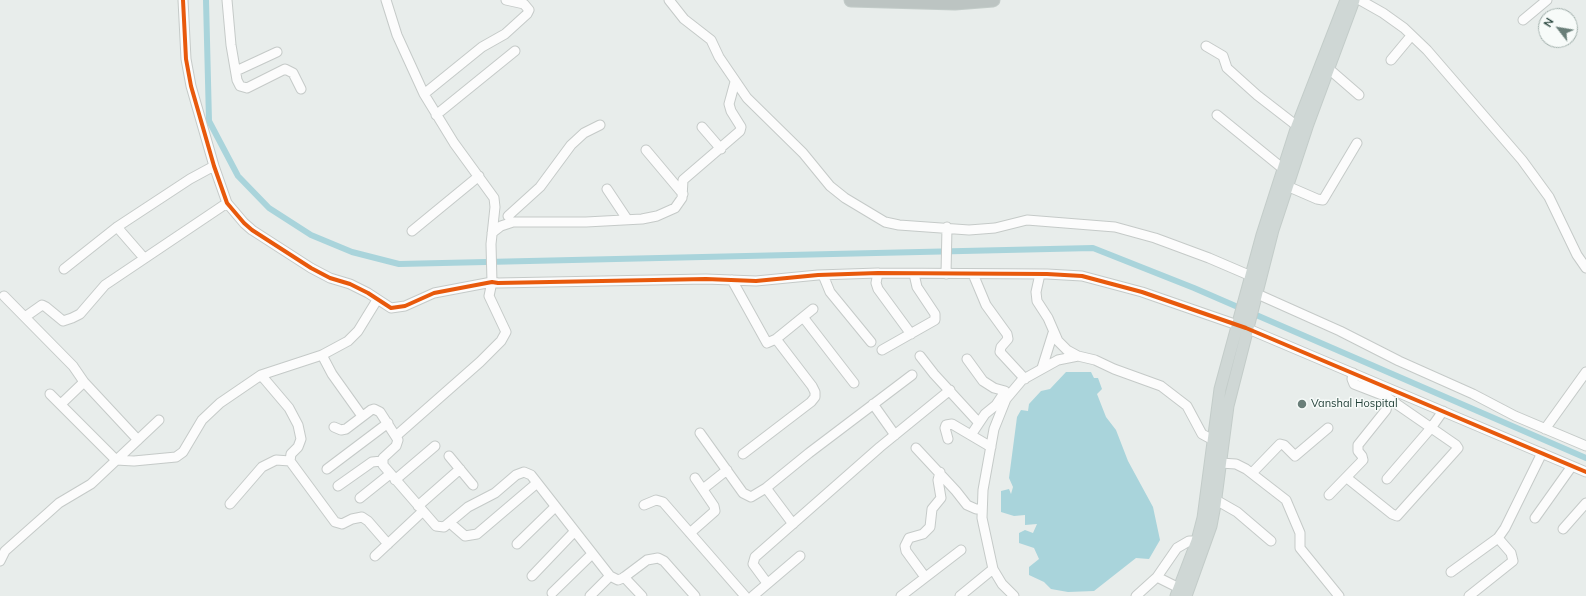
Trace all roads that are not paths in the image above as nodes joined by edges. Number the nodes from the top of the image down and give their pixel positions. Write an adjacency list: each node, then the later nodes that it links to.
1 (183, 0): 33 (street)
2 (228, 0): 20 (street)
3 (386, 0): 23 (street)
4 (506, 0): 23 (street)
5 (669, 0): 21 (street)
6 (851, 0): 12 (highway)
7 (994, 0): 12 (highway)
8 (1346, 0): 28 (main road)
9 (1354, 0): 19 (main road)
10 (1360, 0): 14 (street)
11 (1547, 0): 13 (street)
12 (932, 2)
13 (1523, 20)
14 (1411, 36): 18 (street); 48 (street)
15 (1206, 46): 28 (street)
16 (277, 52): 20 (street)
17 (515, 52): 25 (street)
18 (1391, 60)
19 (1329, 69): 24 (street); 34 (main road)
20 (236, 71): 22 (street)
21 (735, 82): 31 (street); 45 (street)
22 (301, 89)
23 (424, 94): 25 (street)
24 (1360, 95)
25 (436, 115): 35 (street)
26 (1217, 115): 34 (street)
27 (600, 126): 41 (street)
28 (1297, 126): 34 (main road)
29 (702, 127): 31 (street)
30 (1357, 143): 36 (street)
31 (720, 149): 38 (street)
32 (646, 150): 38 (street)
33 (214, 166): 40 (street); 43 (street)
34 (1286, 172): 36 (main road); 56 (main road)
35 (479, 176): 39 (street); 44 (street)
36 (1287, 186): 59 (main road)
37 (607, 189): 42 (street)
38 (683, 194): 42 (street)
39 (495, 201): 41 (street); 46 (street)
40 (227, 203): 47 (street); 61 (street)
41 (510, 219): 42 (street); 46 (street)
42 (627, 219)
43 (117, 227): 47 (street); 49 (street)
44 (412, 231)
45 (947, 231): 50 (street); 56 (street)
46 (492, 233): 57 (street)
47 (144, 258): 63 (street)
48 (1586, 268)
49 (64, 269)
50 (946, 271): 52 (street); 53 (street)
51 (878, 273): 52 (street); 55 (street); 67 (street)
52 (914, 274): 67 (street)
53 (972, 274): 54 (street); 80 (street)
54 (1040, 274): 65 (street); 66 (street)
55 (823, 275): 58 (street); 69 (street)
56 (1250, 276): 59 (main road)
57 (492, 279): 58 (street); 61 (street); 101 (street)
58 (732, 280): 68 (street)
59 (1252, 293): 65 (main road); 97 (street)
60 (4, 296): 63 (street)
61 (377, 300): 71 (street)
62 (813, 309): 64 (street)
63 (25, 316): 81 (street)
64 (803, 317): 68 (street); 82 (street)
65 (1243, 323): 77 (street); 104 (main road); 115 (main road)
66 (1053, 333): 73 (street); 75 (street)
67 (911, 334): 70 (street)
68 (776, 339): 110 (street)
69 (870, 342)
70 (882, 350)
71 (322, 355): 78 (street); 90 (street)
72 (920, 356): 83 (street)
73 (1078, 356): 75 (street); 104 (street)
74 (967, 359): 84 (street)
75 (1042, 368): 80 (street)
76 (1586, 372): 97 (street)
77 (1353, 373): 86 (street); 89 (street)
78 (261, 375): 112 (street); 113 (street)
79 (912, 375): 88 (street)
80 (1023, 376): 84 (street); 107 (street)
81 (84, 382): 87 (street); 103 (street)
82 (854, 383)
83 (950, 390): 93 (street); 99 (street)
84 (1005, 391): 93 (street)
85 (50, 394): 87 (street)
86 (1389, 399): 96 (street); 125 (street)
87 (61, 404): 112 (street)
88 (873, 404): 99 (street); 130 (street)
89 (1443, 411): 96 (street); 109 (street)
90 (362, 416): 92 (street); 94 (street)
91 (159, 420): 103 (street)
92 (388, 423): 101 (street); 117 (street)
93 (979, 423): 100 (street)
94 (334, 427)
95 (1328, 428): 122 (street)
96 (1431, 428): 125 (street); 126 (street)
97 (1545, 429): 106 (street)
98 (700, 433): 119 (street)
99 (895, 435): 143 (street)
100 (971, 435): 102 (street); 107 (street)
101 (396, 436): 114 (street)
102 (948, 439)
103 (138, 440): 112 (street)
104 (1213, 440): 148 (main road)
105 (435, 446): 123 (street)
106 (1586, 446)
107 (991, 447): 140 (street)
108 (916, 448): 120 (street)
109 (1542, 452): 116 (street); 147 (street)
110 (743, 454)
111 (449, 456): 118 (street)
112 (116, 460): 156 (street)
113 (290, 461): 136 (street); 150 (street)
114 (382, 461): 123 (street); 129 (street)
115 (1220, 463): 122 (street); 134 (main road)
116 (1572, 466): 121 (street); 141 (street)
117 (327, 469)
118 (460, 469): 128 (street); 139 (street)
119 (727, 470): 130 (street); 131 (street)
120 (940, 472): 140 (street); 163 (street)
121 (1586, 472)
122 (1252, 473): 176 (street)
123 (392, 477): 133 (street); 139 (street)
124 (695, 478): 131 (street)
125 (1347, 478): 132 (street)
126 (1387, 479)
127 (537, 483): 138 (street); 142 (street); 142 (street)
128 (473, 485)
129 (338, 486)
130 (766, 488): 143 (street)
131 (703, 489): 146 (street)
132 (1329, 495)
133 (360, 498)
134 (1216, 500): 149 (street); 166 (main road)
135 (1586, 503): 144 (street)
136 (230, 504)
137 (644, 505): 146 (street)
138 (555, 507): 145 (street); 151 (street)
139 (420, 509): 142 (street); 150 (street)
140 (982, 509): 157 (street)
141 (1535, 518)
142 (450, 523)
143 (793, 524): 164 (street)
144 (1563, 529)
145 (574, 532): 153 (street); 159 (street)
146 (690, 533): 170 (street)
147 (1498, 538): 158 (street); 177 (street)
148 (1197, 541): 161 (street); 166 (main road)
149 (1271, 541)
150 (388, 544): 154 (street)
151 (517, 544)
152 (961, 550): 163 (street)
153 (592, 554): 160 (street); 165 (street)
154 (375, 556)
155 (800, 556): 164 (street)
156 (0, 560)
157 (993, 569): 173 (street); 174 (street)
158 (1452, 572)
159 (532, 576)
160 (610, 576): 162 (street); 167 (street)
161 (1156, 576): 166 (street); 175 (street)
162 (624, 577): 168 (street); 169 (street)
163 (925, 577): 172 (street)
164 (767, 583): 171 (street)
165 (552, 593)
166 (1181, 593)
167 (596, 594)
168 (642, 596)
169 (695, 596)
170 (745, 596)
171 (753, 596)
172 (900, 596)
173 (960, 596)
174 (1014, 596)
175 (1136, 596)
176 (1339, 596)
177 (1469, 596)

